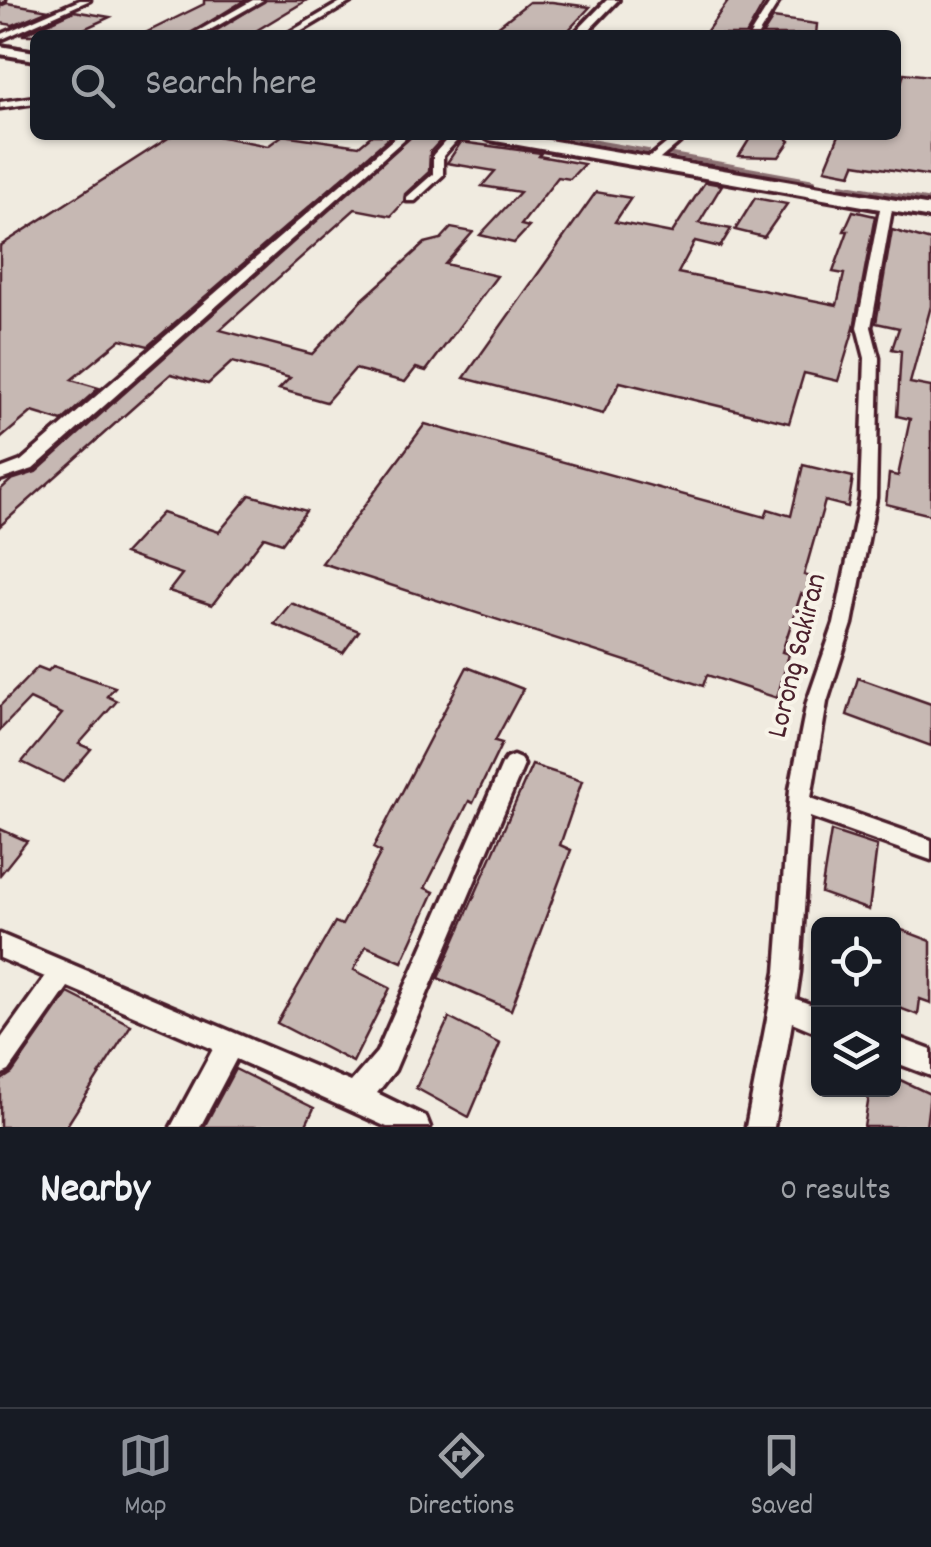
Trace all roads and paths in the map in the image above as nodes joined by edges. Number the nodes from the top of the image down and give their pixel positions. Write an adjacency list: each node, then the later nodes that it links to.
1 (86, 0): 10 (street)
2 (259, 0): 6 (street)
3 (350, 0): 7 (street)
4 (613, 0): 8 (street)
5 (776, 0): 9 (street)
6 (204, 30)
7 (298, 30)
8 (583, 30)
9 (757, 30)
10 (0, 38)
11 (0, 50): 12 (highway)
12 (30, 55)
13 (30, 101): 14 (street)
14 (0, 105)
15 (398, 140): 23 (street)
16 (452, 140): 20 (street)
17 (519, 140): 19 (highway)
18 (677, 140): 19 (street)
19 (649, 162): 21 (highway)
20 (412, 200)
21 (888, 204): 22 (highway); 25 (street, Lorong Sakiran)
22 (931, 212)
23 (0, 475)
24 (513, 765): 35 (street)
25 (799, 803): 26 (street); 29 (street, Lorong Sakiran)
26 (931, 850)
27 (0, 946): 28 (street)
28 (62, 974): 31 (street); 33 (street)
29 (782, 1006): 30 (street); 38 (street, Lorong Sakiran)
30 (811, 1017)
31 (230, 1045): 35 (street); 36 (street)
32 (901, 1051): 34 (street)
33 (0, 1062)
34 (931, 1063)
35 (356, 1097): 37 (street)
36 (185, 1127)
37 (416, 1127)
38 (760, 1127)

